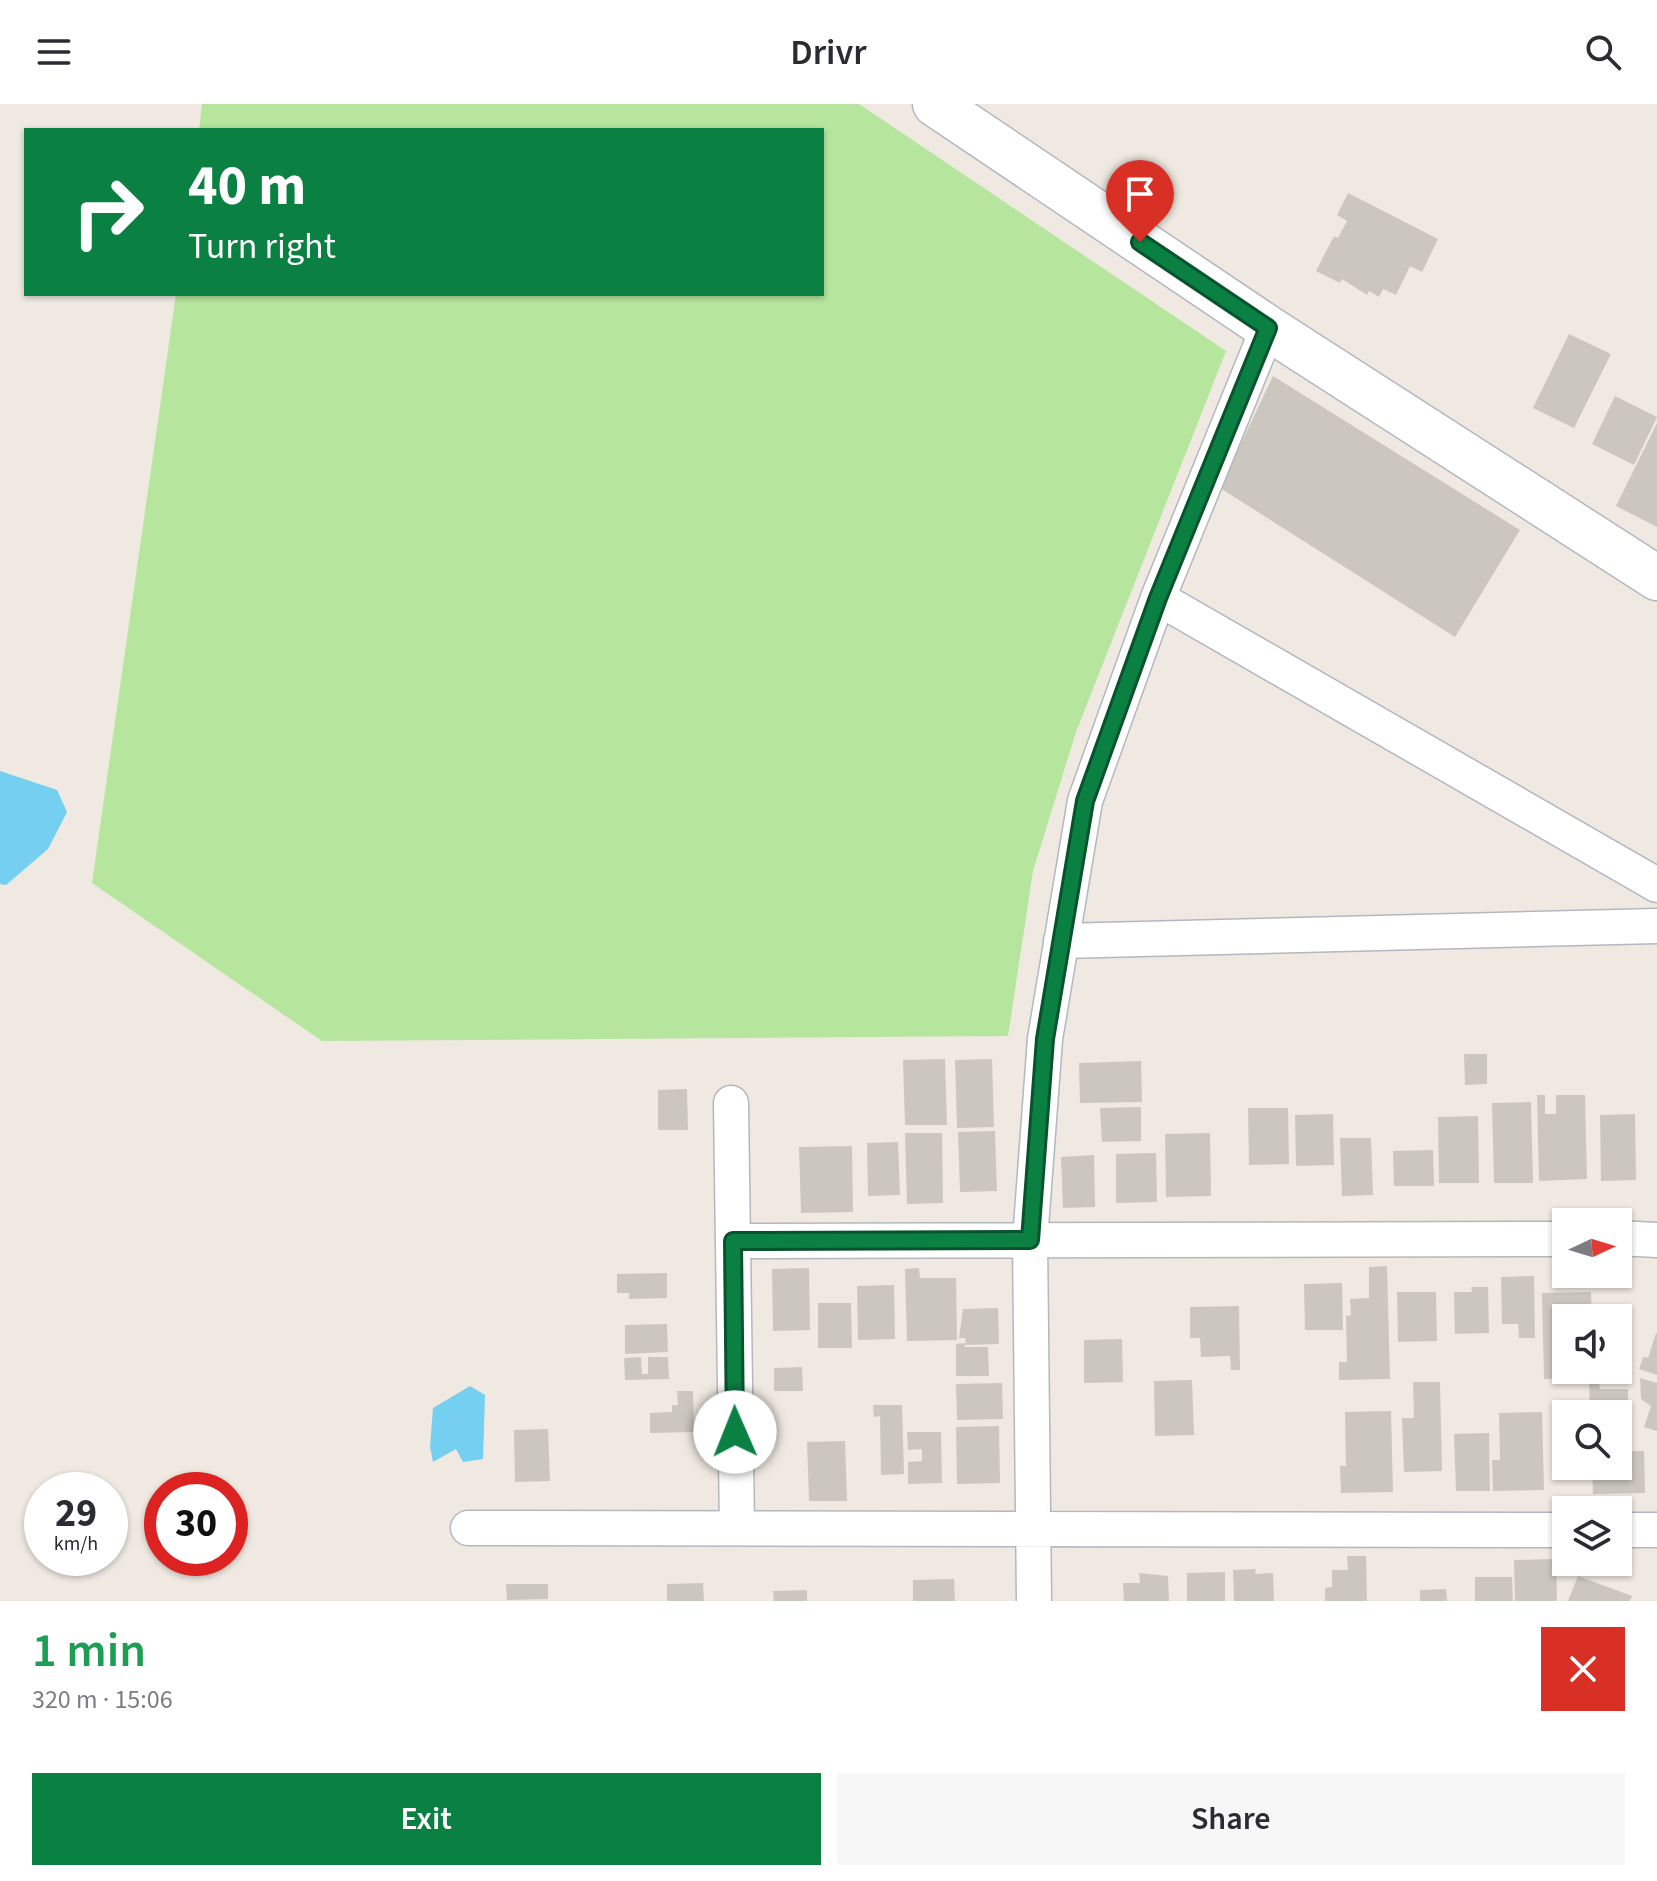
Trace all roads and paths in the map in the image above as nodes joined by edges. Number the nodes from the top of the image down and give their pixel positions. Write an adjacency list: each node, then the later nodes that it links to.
1 (935, 104): 2 (main road)
2 (1268, 328): 3 (main road); 4 (street)
3 (1657, 578)
4 (1158, 598): 5 (street); 7 (street)
5 (1657, 885)
6 (1657, 926): 7 (street)
7 (1061, 941): 11 (street)
8 (731, 1103): 13 (street)
9 (1552, 1239): 11 (street)
10 (1632, 1239): 12 (street)
11 (1030, 1240): 13 (street); 16 (street)
12 (1657, 1240)
13 (733, 1241): 15 (street)
14 (468, 1528): 15 (street)
15 (737, 1528): 16 (street)
16 (1033, 1529): 17 (street); 20 (street)
17 (1552, 1530)
18 (1632, 1530): 19 (street)
19 (1657, 1530)
20 (1034, 1601)

